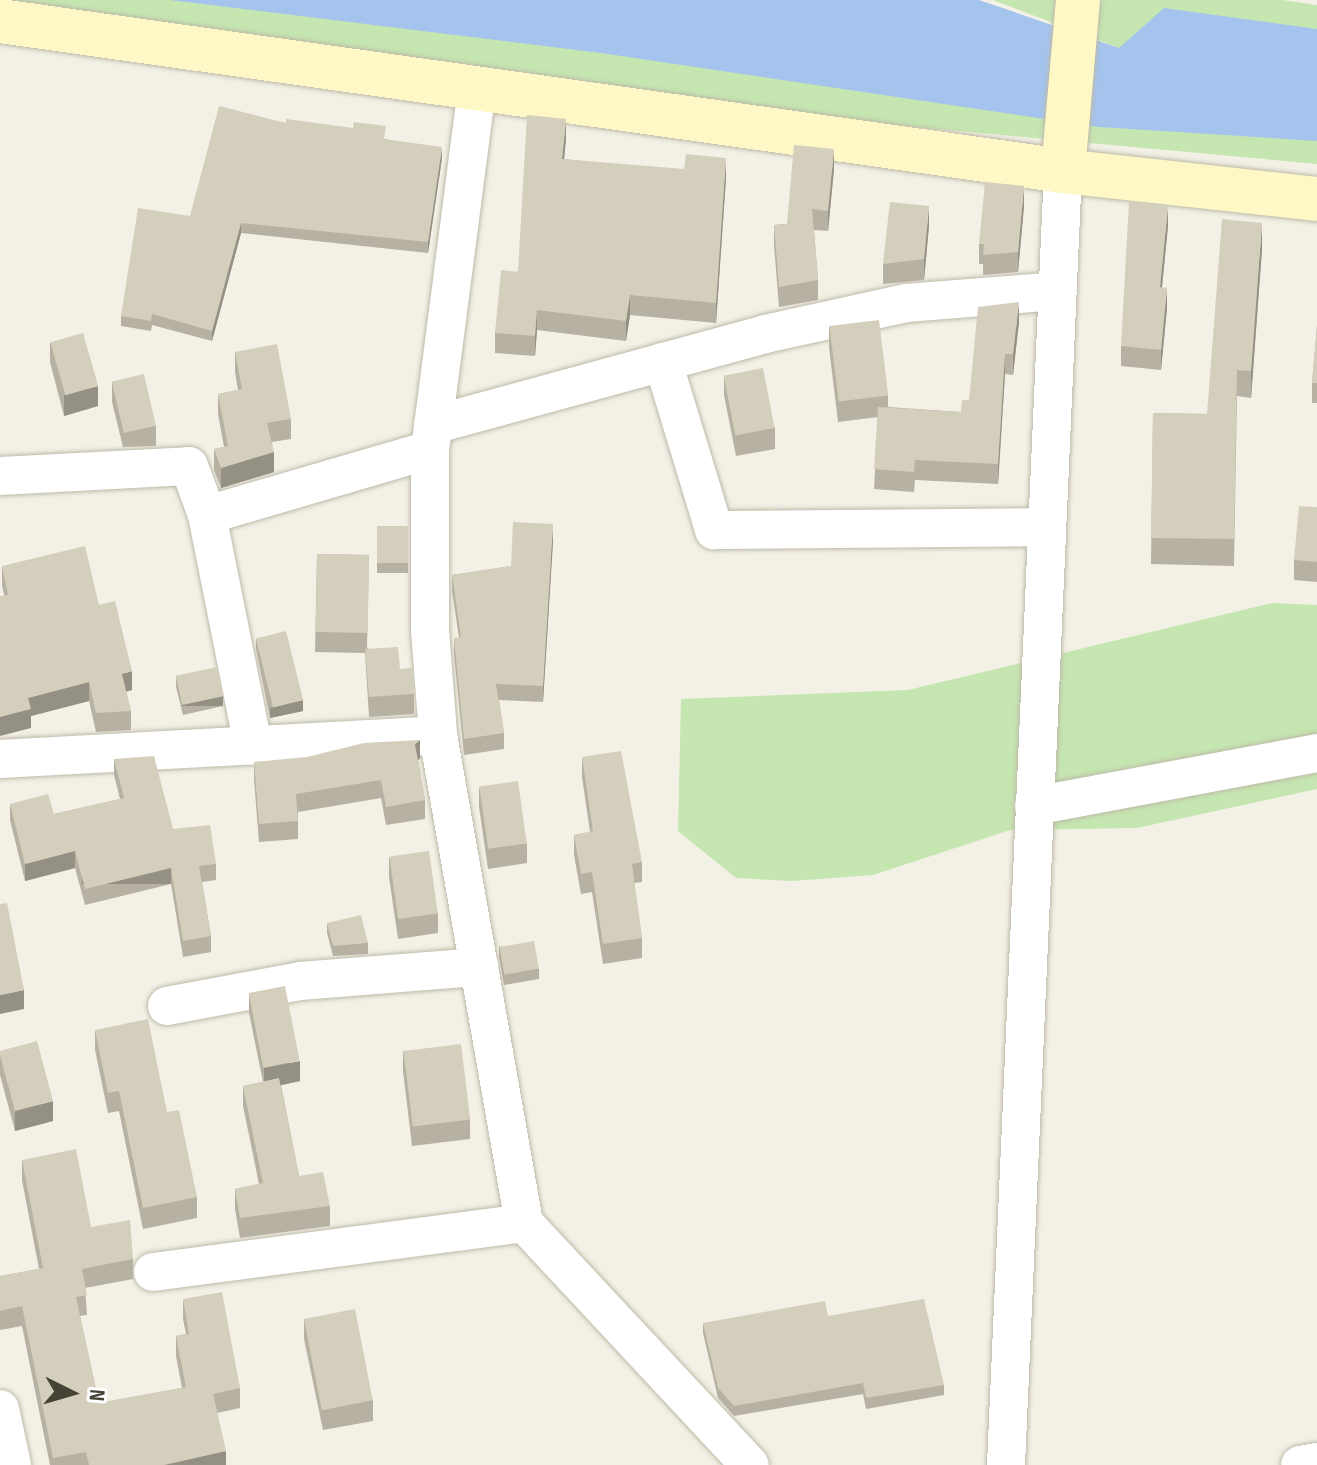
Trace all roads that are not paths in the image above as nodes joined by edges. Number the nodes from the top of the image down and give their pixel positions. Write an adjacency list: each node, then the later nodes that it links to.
1 (1077, 8): 4 (street)
2 (0, 21): 3 (street)
3 (477, 88): 4 (street); 8 (street)
4 (1064, 157): 5 (street); 6 (street)
5 (1317, 199)
6 (1057, 291): 7 (street); 11 (street)
7 (663, 362): 8 (street); 11 (street)
8 (431, 438): 10 (street); 12 (street)
9 (0, 476): 10 (street)
10 (207, 515): 13 (street)
11 (1047, 527): 16 (street)
12 (438, 735): 13 (street); 17 (street)
13 (253, 745): 15 (street)
14 (1317, 753): 16 (street)
15 (0, 759)
16 (1034, 806): 25 (street)
17 (479, 967): 18 (street); 19 (street)
18 (167, 1006)
19 (524, 1223): 20 (street); 24 (street)
20 (153, 1272)
21 (0, 1409): 23 (street)
22 (1317, 1462): 26 (street)
23 (12, 1465)
24 (750, 1465)
25 (1006, 1465)
26 (1300, 1465)

